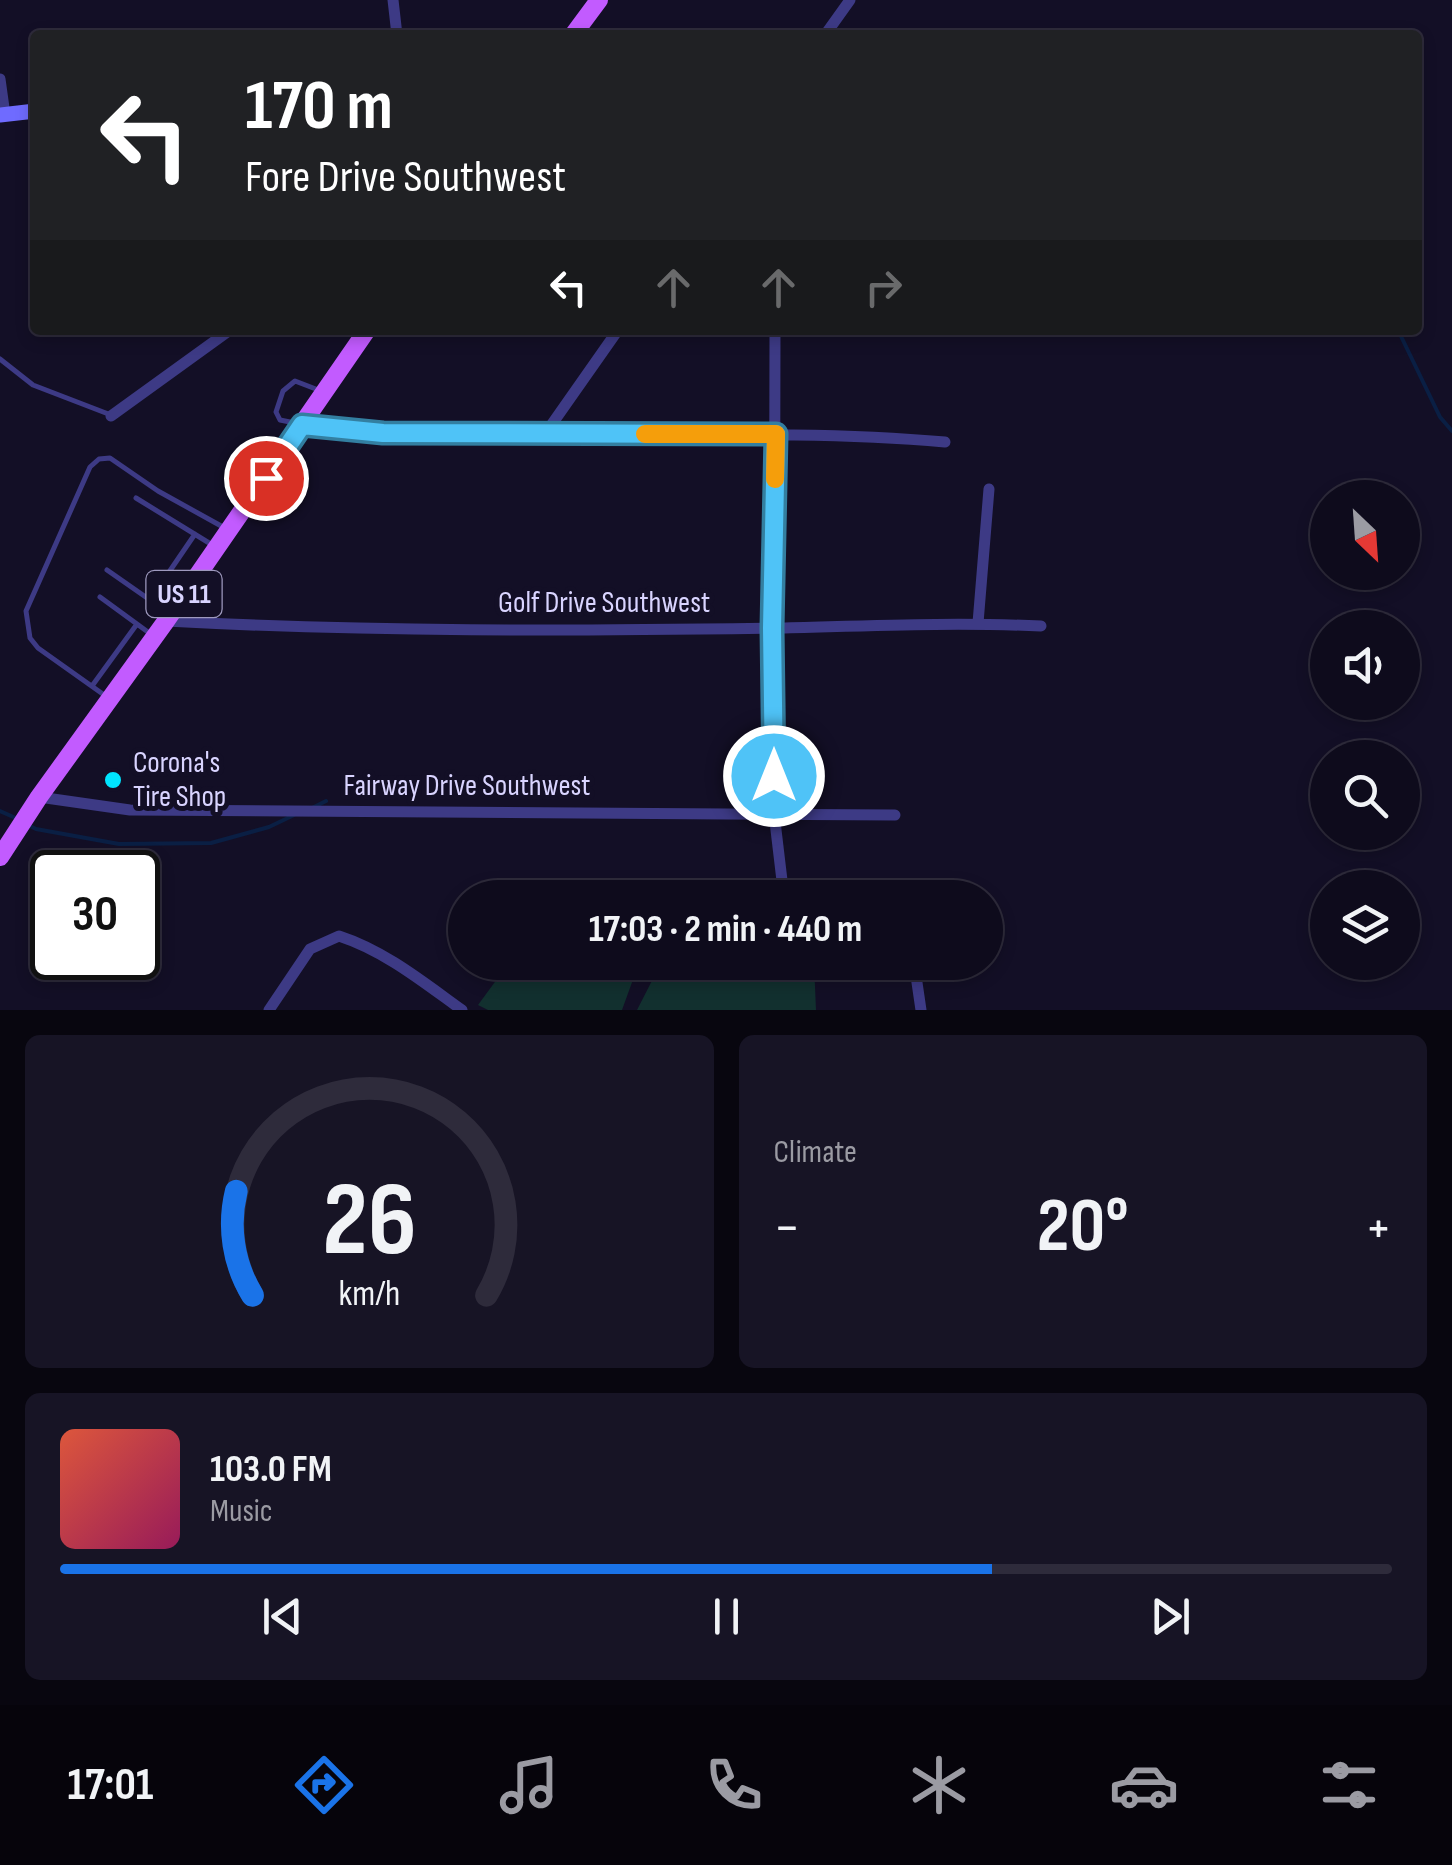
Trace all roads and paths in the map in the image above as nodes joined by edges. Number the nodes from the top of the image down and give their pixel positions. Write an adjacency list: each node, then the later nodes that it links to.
1 (393, 0): 4 (street)
2 (599, 0): 5 (main road)
3 (850, 0): 6 (street)
4 (396, 30)
5 (580, 30)
6 (829, 30)
7 (0, 79): 9 (street)
8 (30, 112): 9 (street)
9 (2, 115)
10 (223, 335): 16 (street)
11 (364, 335): 15 (main road, US 11)
12 (614, 335): 18 (street)
13 (775, 335): 19 (street)
14 (0, 359): 16 (lane)
15 (324, 392): 17 (main road, US 11); 17 (lane)
16 (112, 416)
17 (302, 425): 18 (street); 23 (main road, US 11)
18 (545, 434): 19 (street)
19 (776, 434): 20 (street); 33 (street)
20 (945, 442)
21 (989, 488): 30 (street)
22 (136, 498): 24 (lane)
23 (229, 530): 25 (main road, US 11); 34 (lane)
24 (195, 534): 25 (lane); 28 (lane)
25 (217, 548): 29 (main road, US 11)
26 (107, 570): 28 (lane)
27 (100, 598): 31 (lane)
28 (150, 600): 29 (lane)
29 (164, 623): 31 (lane); 33 (street, Golf Drive Southwest); 35 (main road, US 11)
30 (978, 623): 32 (street, Golf Drive Southwest); 33 (street, Golf Drive Southwest)
31 (137, 624): 34 (lane)
32 (1042, 626)
33 (772, 628): 37 (street)
34 (92, 686): 35 (lane)
35 (110, 699): 36 (main road, US 11)
36 (39, 796): 37 (street, Fairway Drive Southwest); 39 (main road, US 11)
37 (774, 813): 38 (street, Fairway Drive Southwest); 40 (street)
38 (895, 815)
39 (0, 857)
40 (782, 880)
41 (916, 980): 44 (street)
42 (269, 1010): 43 (street)
43 (462, 1010)
44 (920, 1010)

